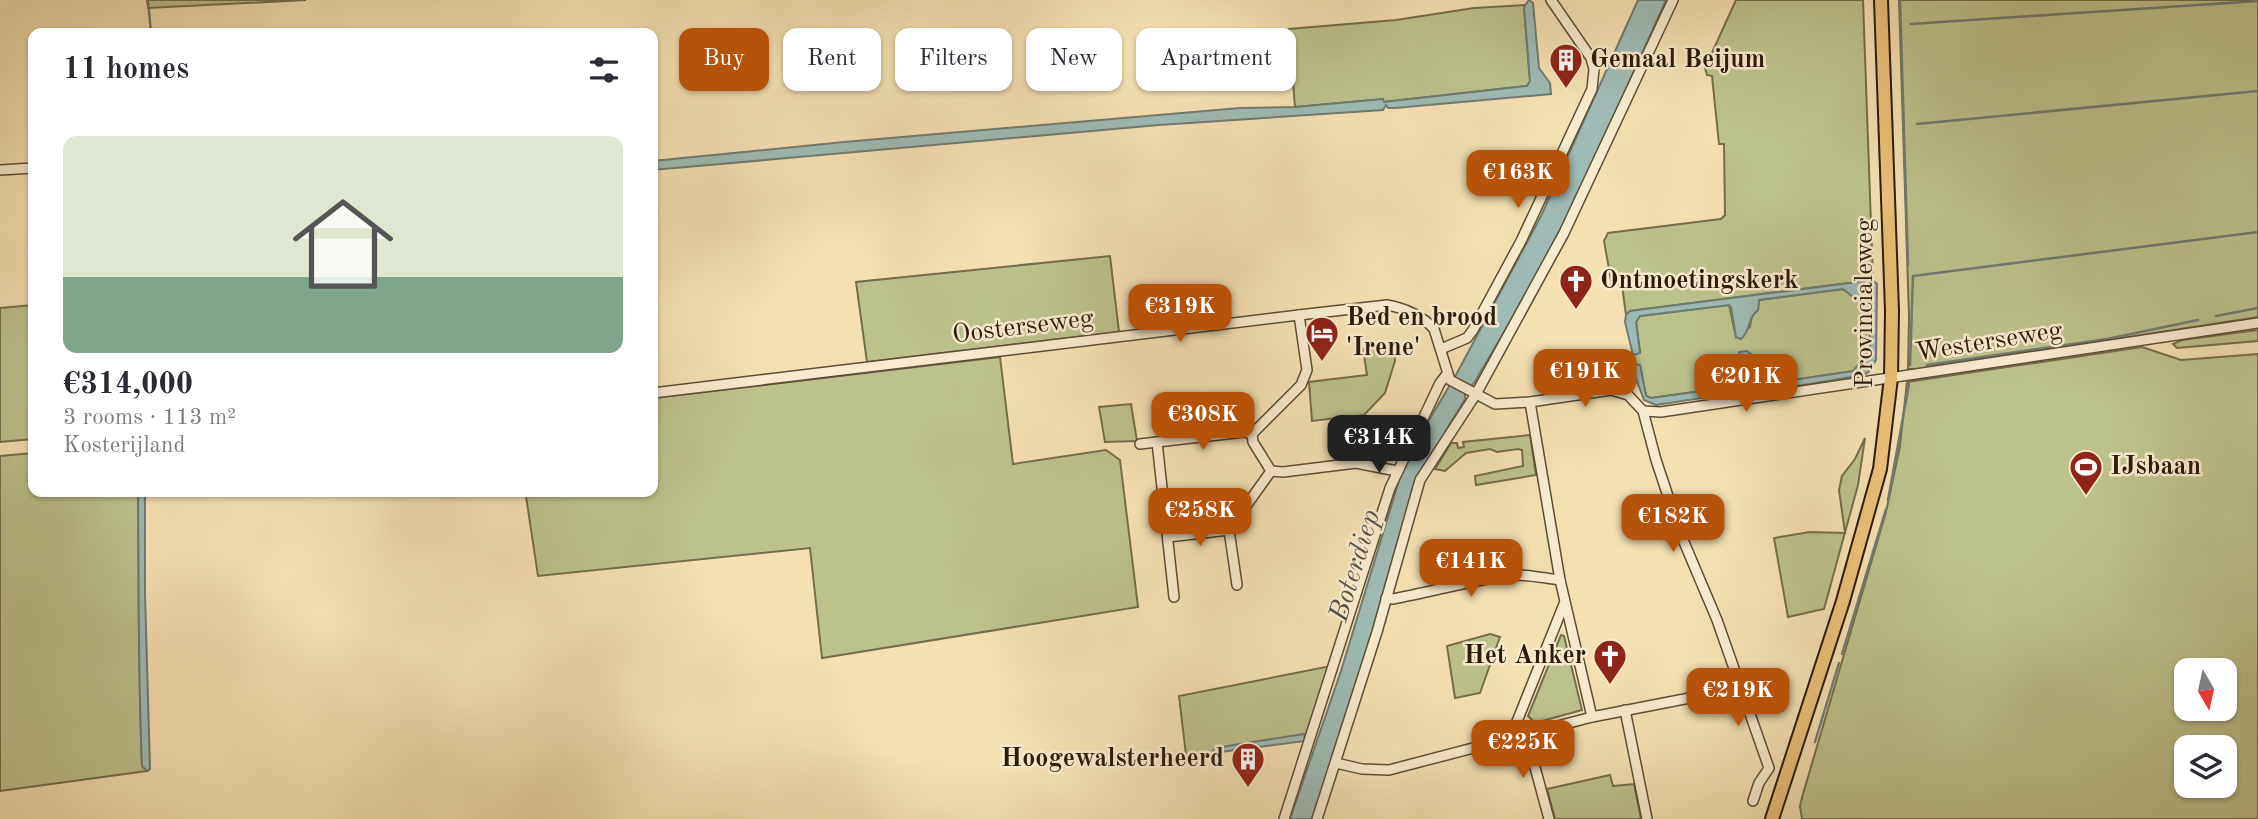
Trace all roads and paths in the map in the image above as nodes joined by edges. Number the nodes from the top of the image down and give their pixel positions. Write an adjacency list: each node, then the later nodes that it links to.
1 (1551, 0): 8 (street)
2 (1673, 0): 12 (street)
3 (1881, 0): 10 (main road, Provincialeweg)
4 (28, 168): 5 (street)
5 (0, 170)
6 (1299, 315): 8 (street, Oosterseweg); 11 (street, Oosterseweg); 15 (street)
7 (2258, 323): 10 (street, Westerseweg)
8 (1441, 349): 9 (street, Oosterseweg)
9 (1448, 377): 12 (street); 19 (street)
10 (1891, 378): 14 (street, Westerseweg); 38 (main road, Provincialeweg)
11 (658, 392)
12 (1474, 393): 13 (street); 25 (street)
13 (1530, 402): 14 (street); 22 (street)
14 (1643, 411): 27 (street)
15 (1252, 435): 16 (street); 18 (street)
16 (1157, 442): 17 (street); 21 (street)
17 (1140, 444)
18 (1270, 471): 19 (street); 20 (street)
19 (1397, 471): 34 (street)
20 (1229, 530): 21 (street); 23 (street)
21 (1168, 537): 24 (street)
22 (1560, 580): 25 (street); 26 (street)
23 (1237, 585)
24 (1174, 597)
25 (1387, 598): 32 (street)
26 (1565, 603): 29 (street); 31 (street)
27 (1741, 688): 28 (street); 33 (street)
28 (1625, 710): 29 (street); 37 (street)
29 (1592, 717): 30 (street)
30 (1526, 734): 31 (street); 36 (street)
31 (1510, 738): 32 (street)
32 (1336, 763): 35 (street)
33 (1753, 802)
34 (1284, 819)
35 (1317, 819)
36 (1549, 819)
37 (1647, 819)
38 (1772, 819)

